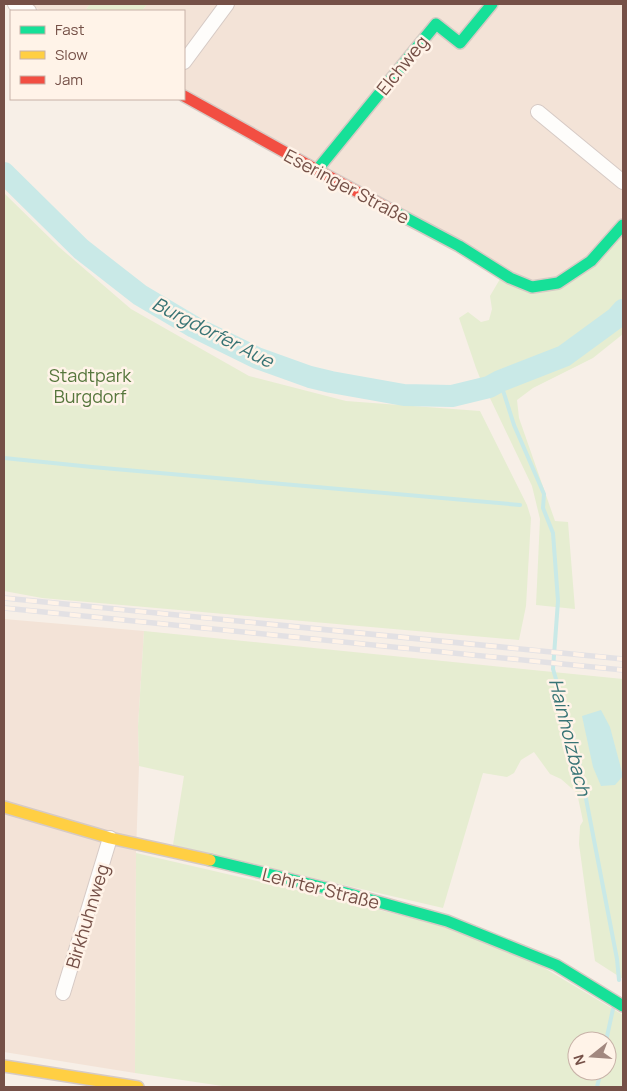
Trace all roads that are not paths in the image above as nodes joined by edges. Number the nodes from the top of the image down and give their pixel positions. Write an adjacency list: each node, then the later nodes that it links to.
1 (15, 4): 4 (street)
2 (227, 4): 5 (street)
3 (492, 4): 8 (street, Elchweg)
4 (27, 10)
5 (185, 61)
6 (185, 97): 8 (street, Eseringer Straße)
7 (538, 112): 9 (street)
8 (317, 170): 10 (street, Eseringer Straße)
9 (623, 182)
10 (623, 225)
11 (4, 807): 12 (street, Lehrter Straße)
12 (110, 838): 13 (street, Birkhuhnweg); 14 (street, Lehrter Straße)
13 (63, 993)
14 (623, 1006)
15 (4, 1066): 16 (street)
16 (138, 1087)

